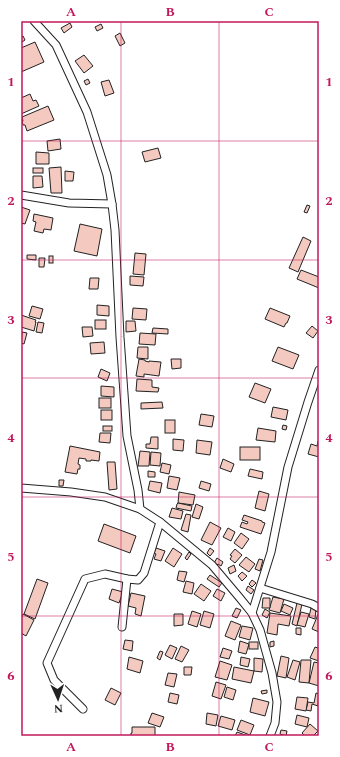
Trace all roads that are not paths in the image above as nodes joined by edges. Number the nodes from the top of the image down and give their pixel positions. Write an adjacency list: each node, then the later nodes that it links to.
1 (34, 21): 3 (street)
2 (21, 195): 3 (street)
3 (112, 204): 6 (street)
4 (319, 370): 9 (street)
5 (21, 488): 6 (street)
6 (140, 509): 7 (street)
7 (160, 522): 8 (street); 11 (street)
8 (127, 579): 12 (street); 13 (street)
9 (260, 588): 10 (street); 11 (street)
10 (319, 608)
11 (252, 613): 14 (street)
12 (122, 627)
13 (83, 709)
14 (270, 736)

